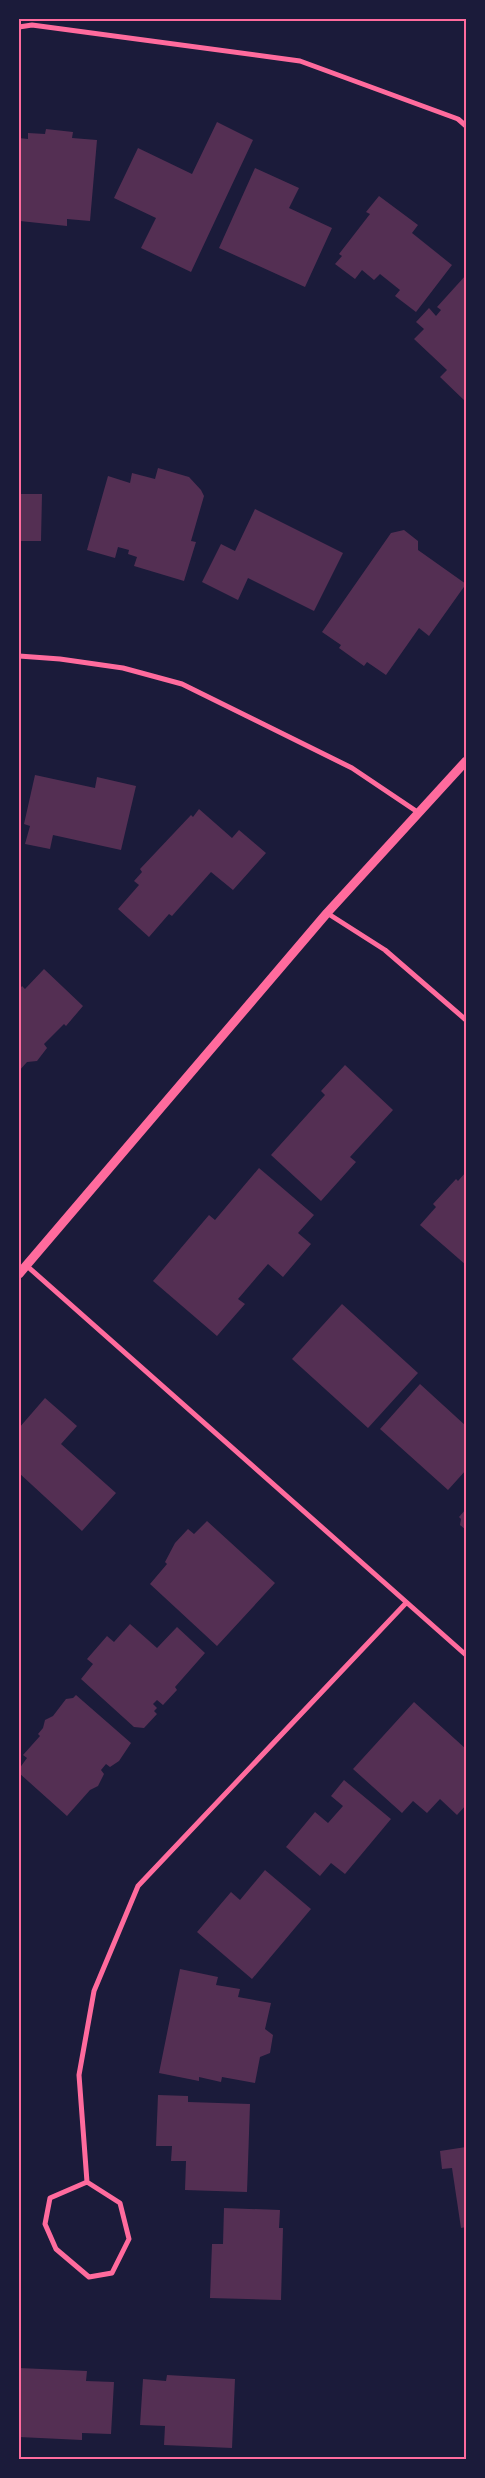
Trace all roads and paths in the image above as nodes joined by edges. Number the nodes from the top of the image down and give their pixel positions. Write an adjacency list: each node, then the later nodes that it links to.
1 (19, 27): 2 (street)
2 (466, 126)
3 (19, 656): 5 (street)
4 (466, 760): 5 (street)
5 (419, 813): 6 (street)
6 (327, 913): 7 (street); 8 (street)
7 (466, 1020)
8 (27, 1266): 9 (street); 10 (street)
9 (19, 1274)
10 (406, 1602): 11 (street); 12 (street)
11 (466, 1655)
12 (87, 2182): 12 (street)

